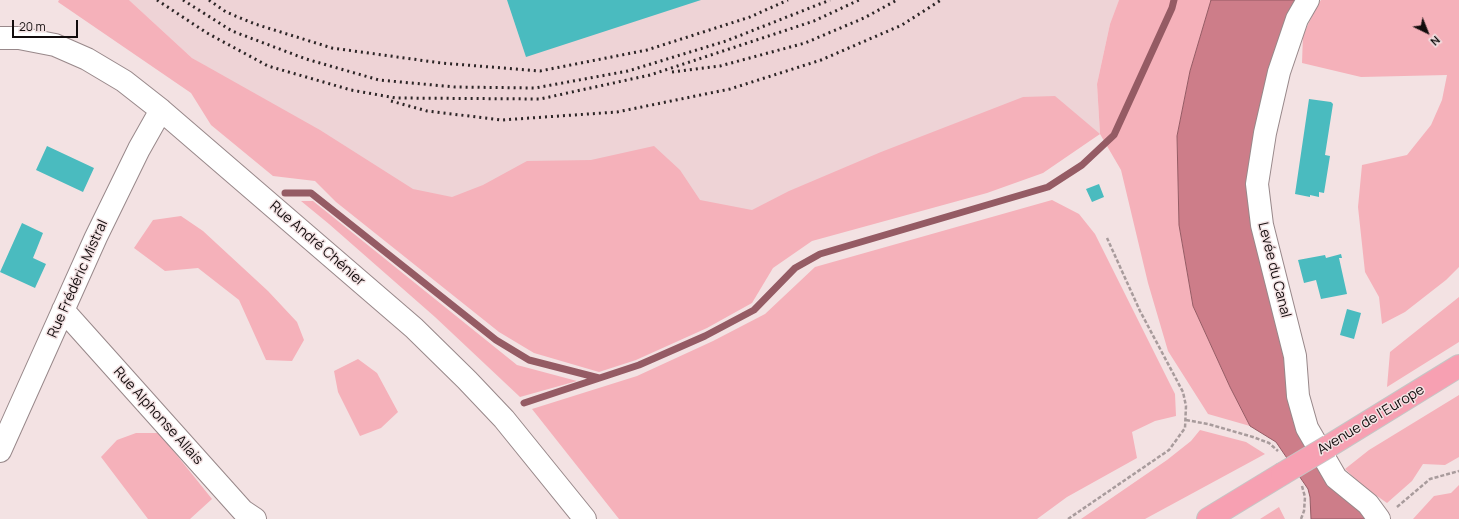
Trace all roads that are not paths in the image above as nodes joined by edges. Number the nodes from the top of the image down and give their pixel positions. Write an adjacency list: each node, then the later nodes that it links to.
1 (1308, 0): 7 (street, Levée du Canal)
2 (0, 38): 3 (street, Rue André Chénier)
3 (161, 110): 4 (street, Rue Frédéric Mistral); 9 (street, Rue André Chénier)
4 (63, 310): 6 (street, Rue Frédéric Mistral); 8 (street, Rue Alphonse Allais)
5 (1459, 366): 10 (main road, Avenue de l'Europe, bridge)
6 (0, 451)
7 (1387, 514)
8 (244, 516)
9 (585, 519)
10 (1208, 519)

